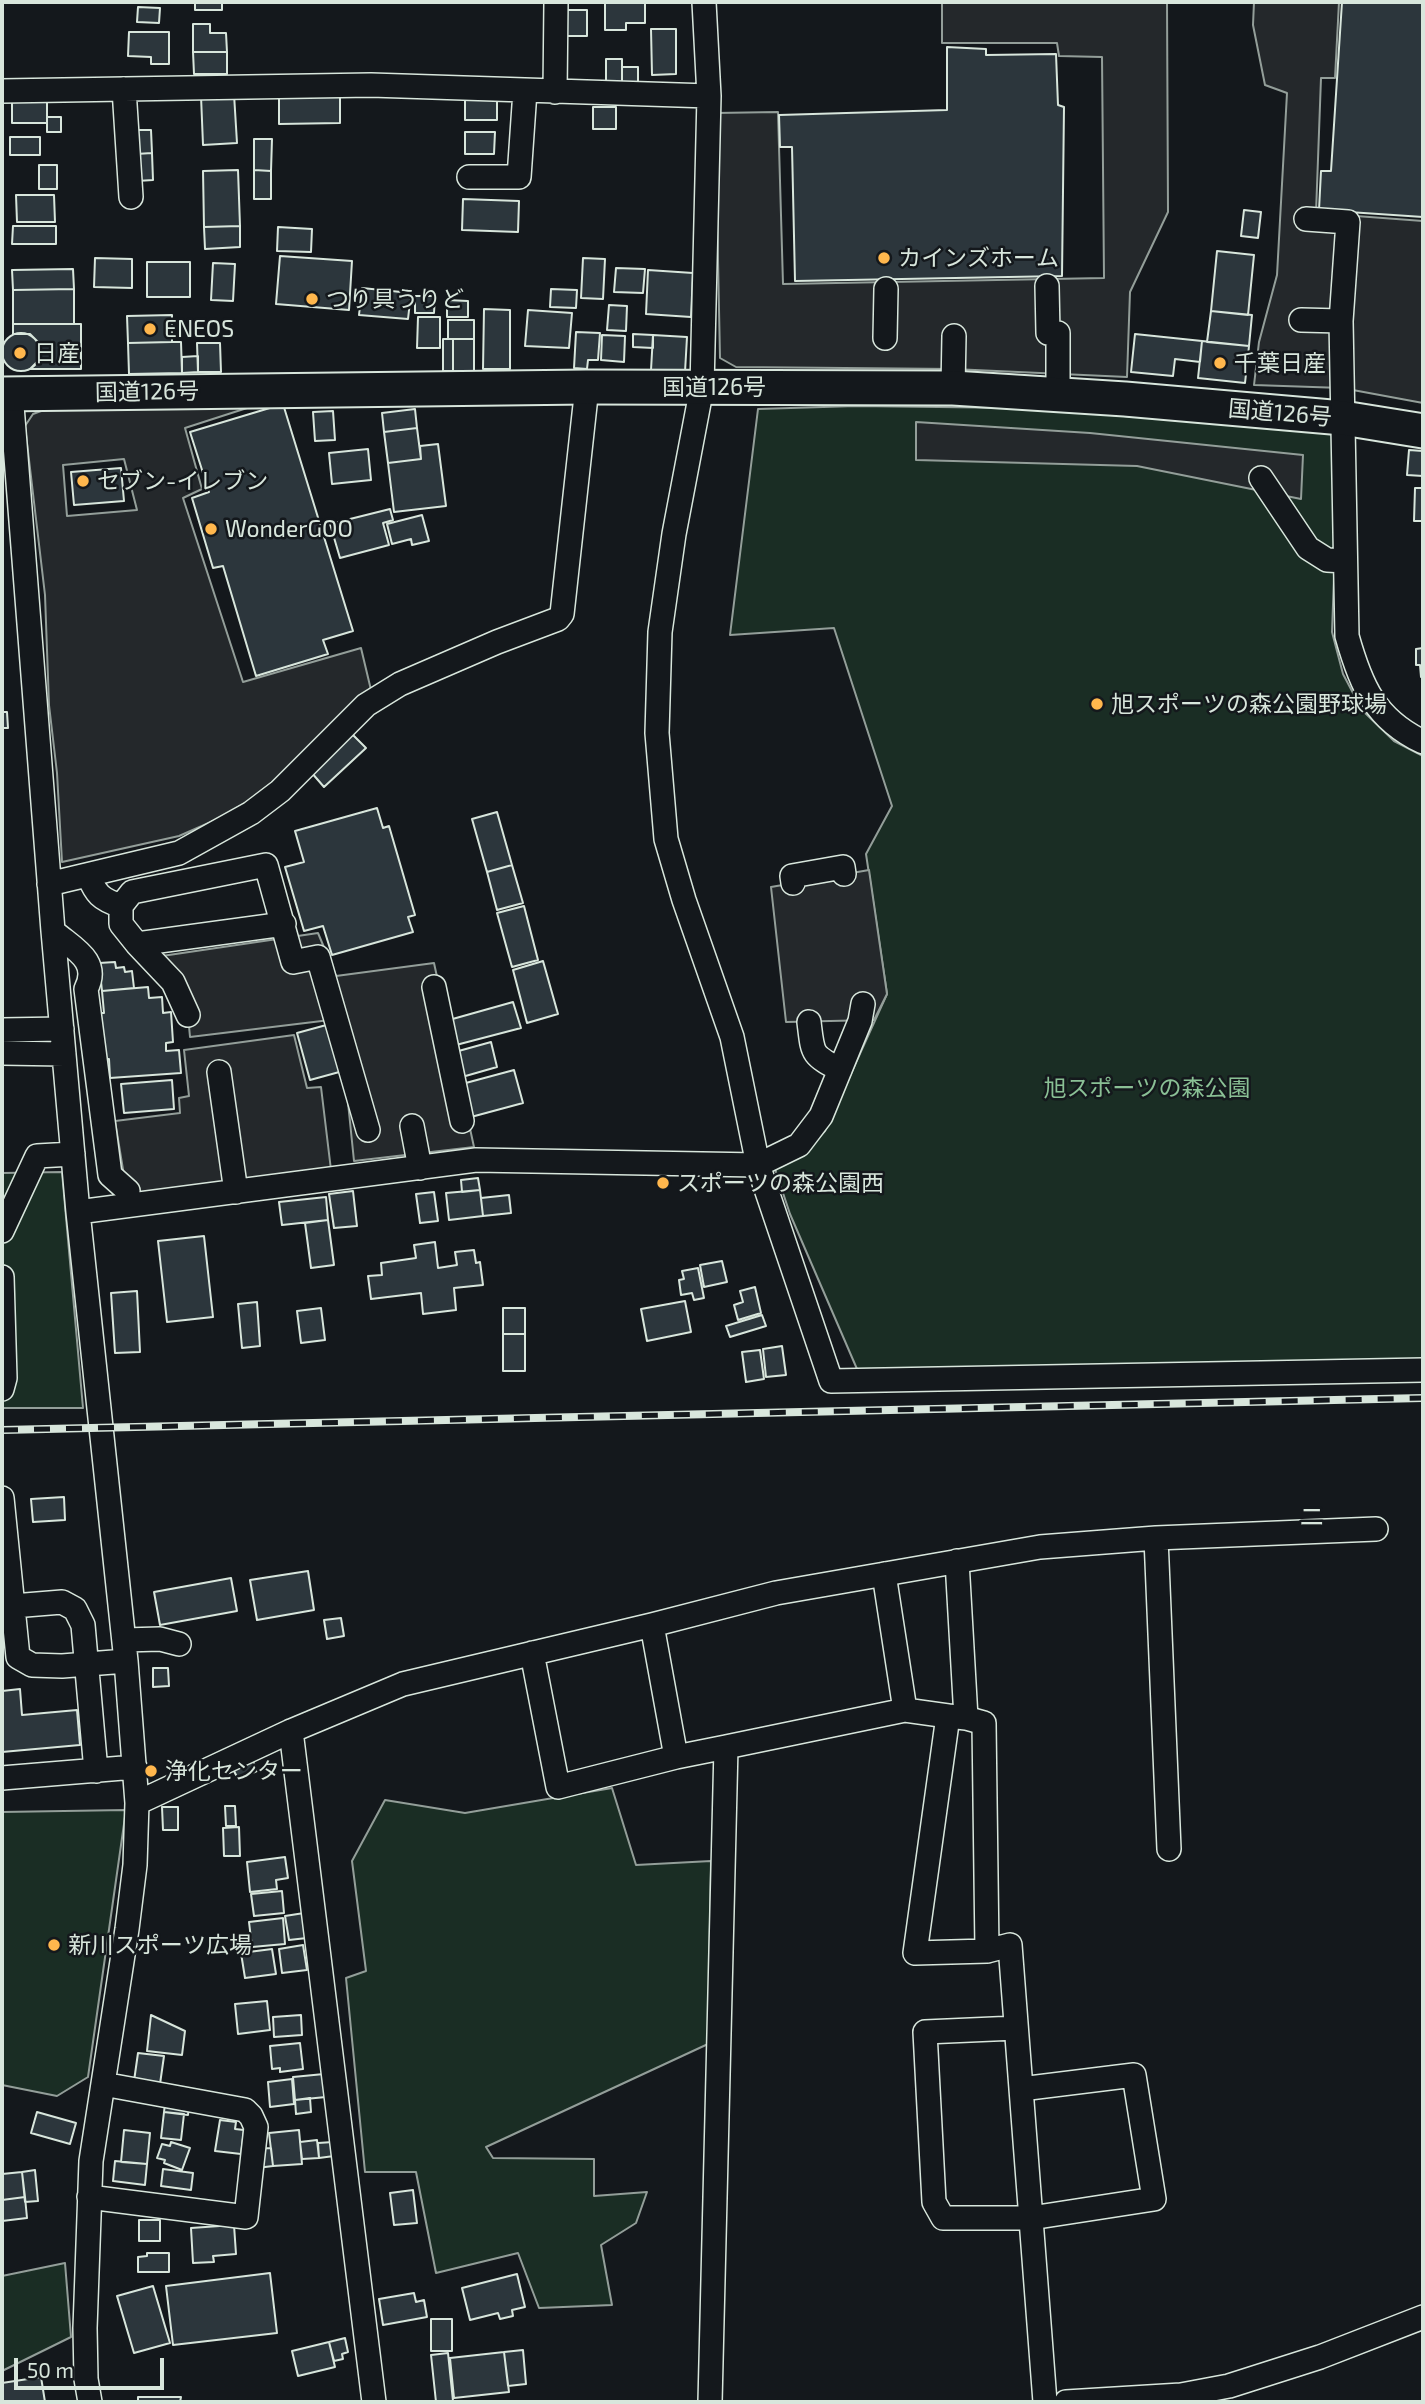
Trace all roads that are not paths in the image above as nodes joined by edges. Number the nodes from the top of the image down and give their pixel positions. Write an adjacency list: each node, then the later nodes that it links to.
1 (556, 2): 6 (street)
2 (704, 2): 7 (street)
3 (124, 89): 4 (street); 5 (street); 9 (street)
4 (2, 91)
5 (525, 91): 6 (street); 8 (street)
6 (555, 92): 7 (street)
7 (709, 96): 18 (street)
8 (469, 177)
9 (131, 197)
10 (1306, 219): 14 (street)
11 (1047, 286): 21 (street)
12 (886, 289): 16 (street)
13 (1301, 320): 14 (street)
14 (1341, 321): 22 (street)
15 (954, 336): 19 (street)
16 (886, 338)
17 (587, 387): 18 (highway, 国道126号); 20 (highway, 国道126号); 28 (street)
18 (702, 387): 19 (highway, 国道126号); 50 (street)
19 (953, 388): 21 (highway, 国道126号)
20 (6, 393): 30 (street)
21 (1058, 395): 22 (highway, 国道126号)
22 (1343, 418): 23 (highway, 国道126号); 25 (street)
23 (1423, 431)
24 (1261, 478): 25 (street)
25 (1345, 561): 26 (street)
26 (1423, 742)
27 (844, 874): 29 (street)
28 (89, 875): 30 (street); 31 (street)
29 (793, 883)
30 (49, 884): 33 (street)
31 (121, 906): 32 (street); 34 (street)
32 (284, 924): 34 (street); 47 (street)
33 (53, 931): 39 (street); 48 (street)
34 (137, 944): 37 (street)
35 (435, 987): 45 (street)
36 (863, 1004): 43 (street)
37 (188, 1015)
38 (809, 1022): 43 (street)
39 (62, 1029): 40 (street); 42 (street)
40 (2, 1031)
41 (2, 1053): 42 (street)
42 (64, 1054): 49 (street)
43 (840, 1070): 50 (street)
44 (219, 1072): 53 (street)
45 (462, 1121)
46 (412, 1126): 51 (street)
47 (368, 1130)
48 (112, 1142): 49 (street); 52 (street)
49 (73, 1151): 54 (street); 55 (street)
50 (758, 1165): 51 (street); 57 (street)
51 (419, 1168): 53 (street)
52 (128, 1191)
53 (236, 1192): 54 (street)
54 (78, 1212): 67 (street)
55 (2, 1231)
56 (2, 1277): 58 (street)
57 (1423, 1370)
58 (2, 1389)
59 (2, 1498): 64 (street)
60 (1376, 1530): 61 (street)
61 (1156, 1538): 62 (street); 81 (street)
62 (957, 1562): 63 (street); 73 (street)
63 (884, 1574): 65 (street); 72 (street)
64 (13, 1606): 69 (street); 70 (street)
65 (652, 1625): 68 (street); 76 (street)
66 (179, 1644): 67 (street)
67 (125, 1651): 69 (street); 77 (street)
68 (532, 1653): 74 (street); 76 (street)
69 (85, 1664): 70 (street); 78 (street)
70 (32, 1665): 71 (street)
71 (2, 1668)
72 (905, 1710): 73 (street); 75 (street)
73 (957, 1717): 82 (street); 82 (street)
74 (291, 1731): 80 (street); 90 (street)
75 (726, 1747): 76 (street); 91 (street)
76 (676, 1757)
77 (135, 1767): 78 (street); 80 (street)
78 (96, 1771): 79 (street)
79 (2, 1778)
80 (136, 1802): 84 (street)
81 (1169, 1849)
82 (987, 1951): 83 (street)
83 (1016, 2028): 85 (street); 87 (street)
84 (103, 2084): 86 (street); 86 (street)
85 (1021, 2089): 87 (street); 87 (street)
86 (89, 2197): 89 (street)
87 (1031, 2218): 92 (street)
88 (1423, 2317): 93 (street)
89 (90, 2402)
90 (374, 2402)
91 (710, 2402)
92 (1045, 2402)
93 (1066, 2402)

